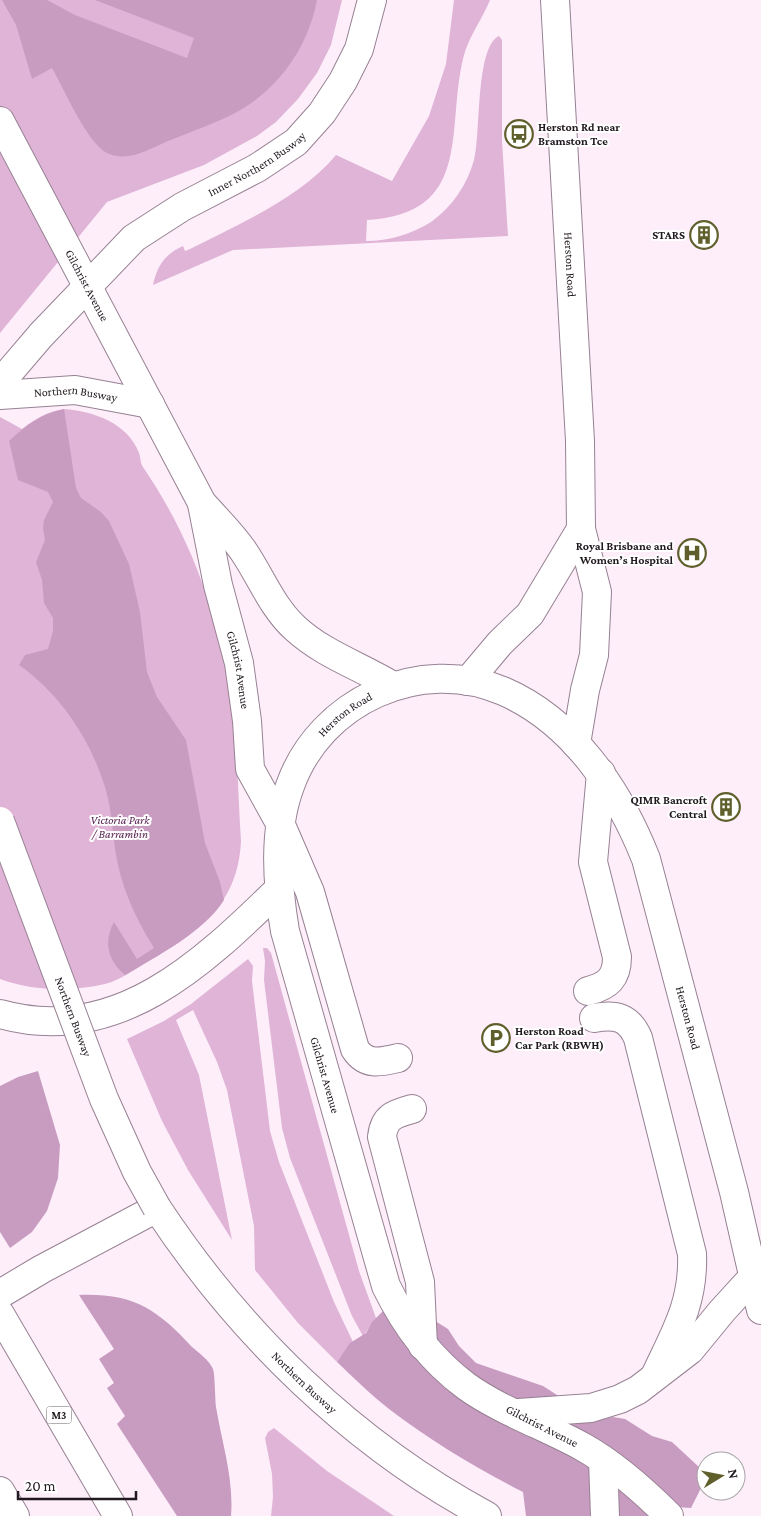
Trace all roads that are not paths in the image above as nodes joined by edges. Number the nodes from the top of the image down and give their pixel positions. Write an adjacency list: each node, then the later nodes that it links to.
1 (372, 0): 4 (main road, Inner Northern Busway)
2 (555, 0): 9 (main road, Herston Road)
3 (0, 121): 4 (main road, Gilchrist Avenue)
4 (89, 285): 5 (main road); 7 (main road, Gilchrist Avenue)
5 (0, 382)
6 (0, 395): 7 (main road, Northern Busway)
7 (150, 404): 8 (main road, Gilchrist Avenue)
8 (202, 503): 11 (main road, Gilchrist Avenue); 15 (main road, Gilchrist Avenue)
9 (581, 529): 10 (main road); 12 (main road, Herston Road)
10 (468, 681): 11 (main road, Herston Road); 12 (main road, Herston Road)
11 (393, 686): 15 (main road, Herston Road)
12 (576, 744): 13 (main road, Herston Road)
13 (601, 773): 17 (main road); 23 (main road, Herston Road)
14 (0, 821): 22 (main road, Northern Busway, bridge)
15 (281, 825): 16 (main road, Gilchrist Avenue); 20 (main road)
16 (279, 889): 18 (main road); 27 (main road, Gilchrist Avenue)
17 (588, 991)
18 (0, 1014)
19 (594, 1018): 28 (main road)
20 (398, 1058)
21 (412, 1109): 27 (main road)
22 (157, 1208): 24 (main road); 34 (main road, Northern Busway)
23 (757, 1276): 25 (main road, Herston Road); 28 (main road)
24 (0, 1294)
25 (761, 1310)
26 (0, 1314): 33 (main road, M3)
27 (423, 1346): 29 (main road, Gilchrist Avenue)
28 (655, 1376): 29 (main road)
29 (517, 1413): 30 (main road, Gilchrist Avenue)
30 (603, 1460): 35 (main road); 36 (main road, Gilchrist Avenue)
31 (0, 1491): 32 (main road)
32 (15, 1516)
33 (118, 1516)
34 (487, 1516)
35 (605, 1516)
36 (669, 1516)

